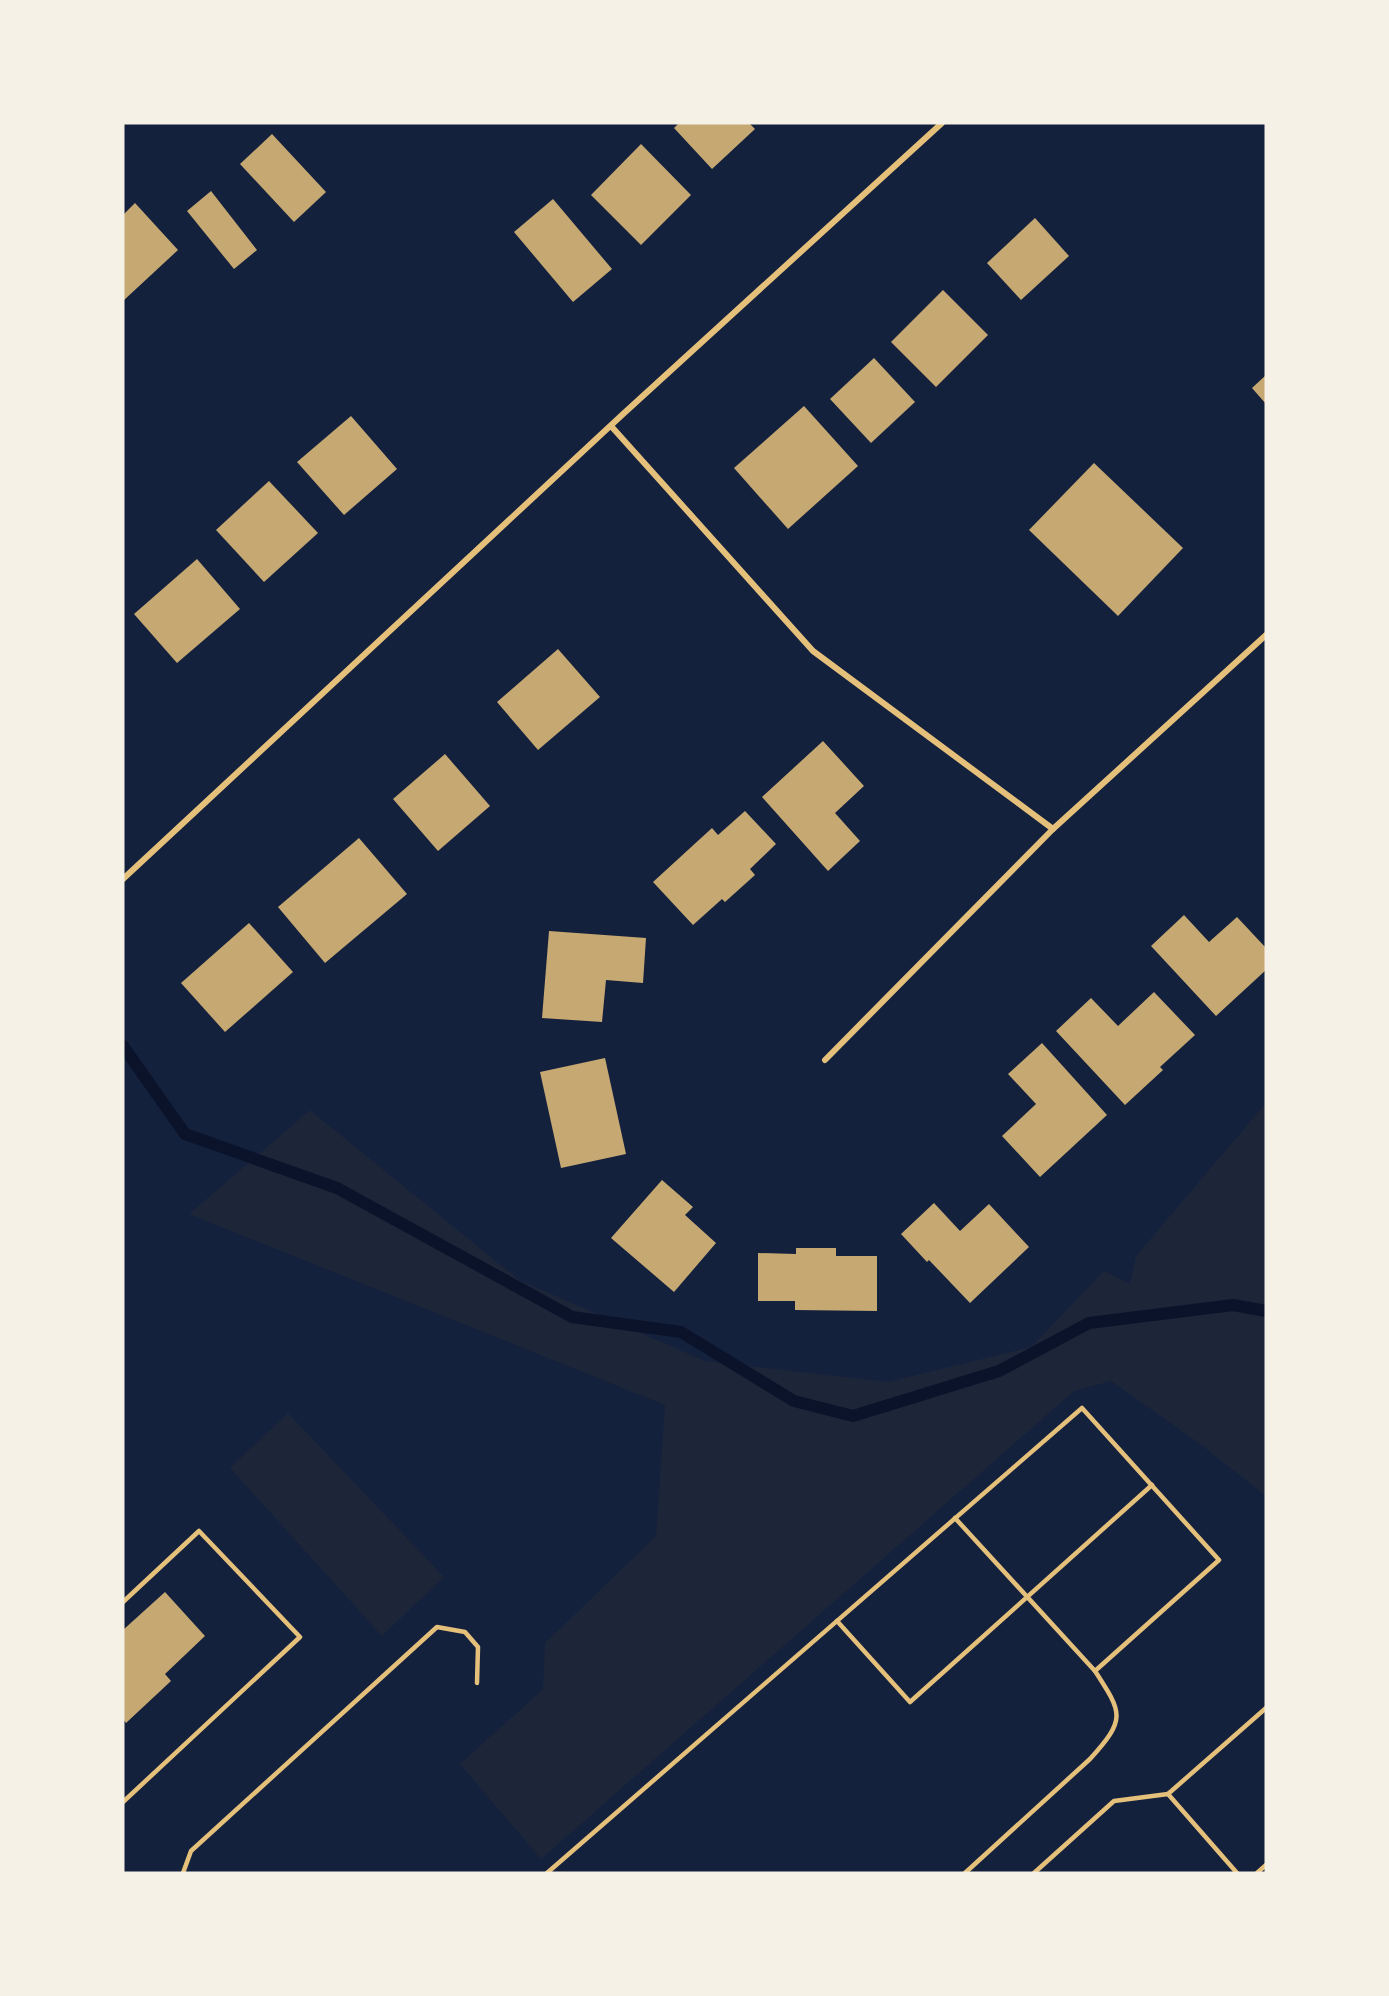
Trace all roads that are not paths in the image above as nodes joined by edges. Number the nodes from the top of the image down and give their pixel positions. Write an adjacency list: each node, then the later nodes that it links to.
1 (942, 123): 2 (street)
2 (611, 426): 4 (street); 5 (street)
3 (1266, 635): 4 (street)
4 (1053, 830): 6 (street)
5 (123, 879)
6 (825, 1060)
7 (1152, 1485): 8 (lane); 9 (lane); 12 (lane)
8 (956, 1518): 9 (lane); 11 (lane)
9 (1027, 1597): 11 (lane); 12 (lane)
10 (123, 1602): 16 (lane)
11 (837, 1621): 19 (lane)
12 (1095, 1671): 20 (lane)
13 (477, 1683): 18 (lane)
14 (1266, 1708): 15 (lane)
15 (1168, 1794): 21 (lane); 22 (lane)
16 (123, 1802)
17 (1266, 1865): 23 (lane)
18 (183, 1873)
19 (547, 1873)
20 (965, 1873)
21 (1034, 1873)
22 (1237, 1873)
23 (1257, 1873)

